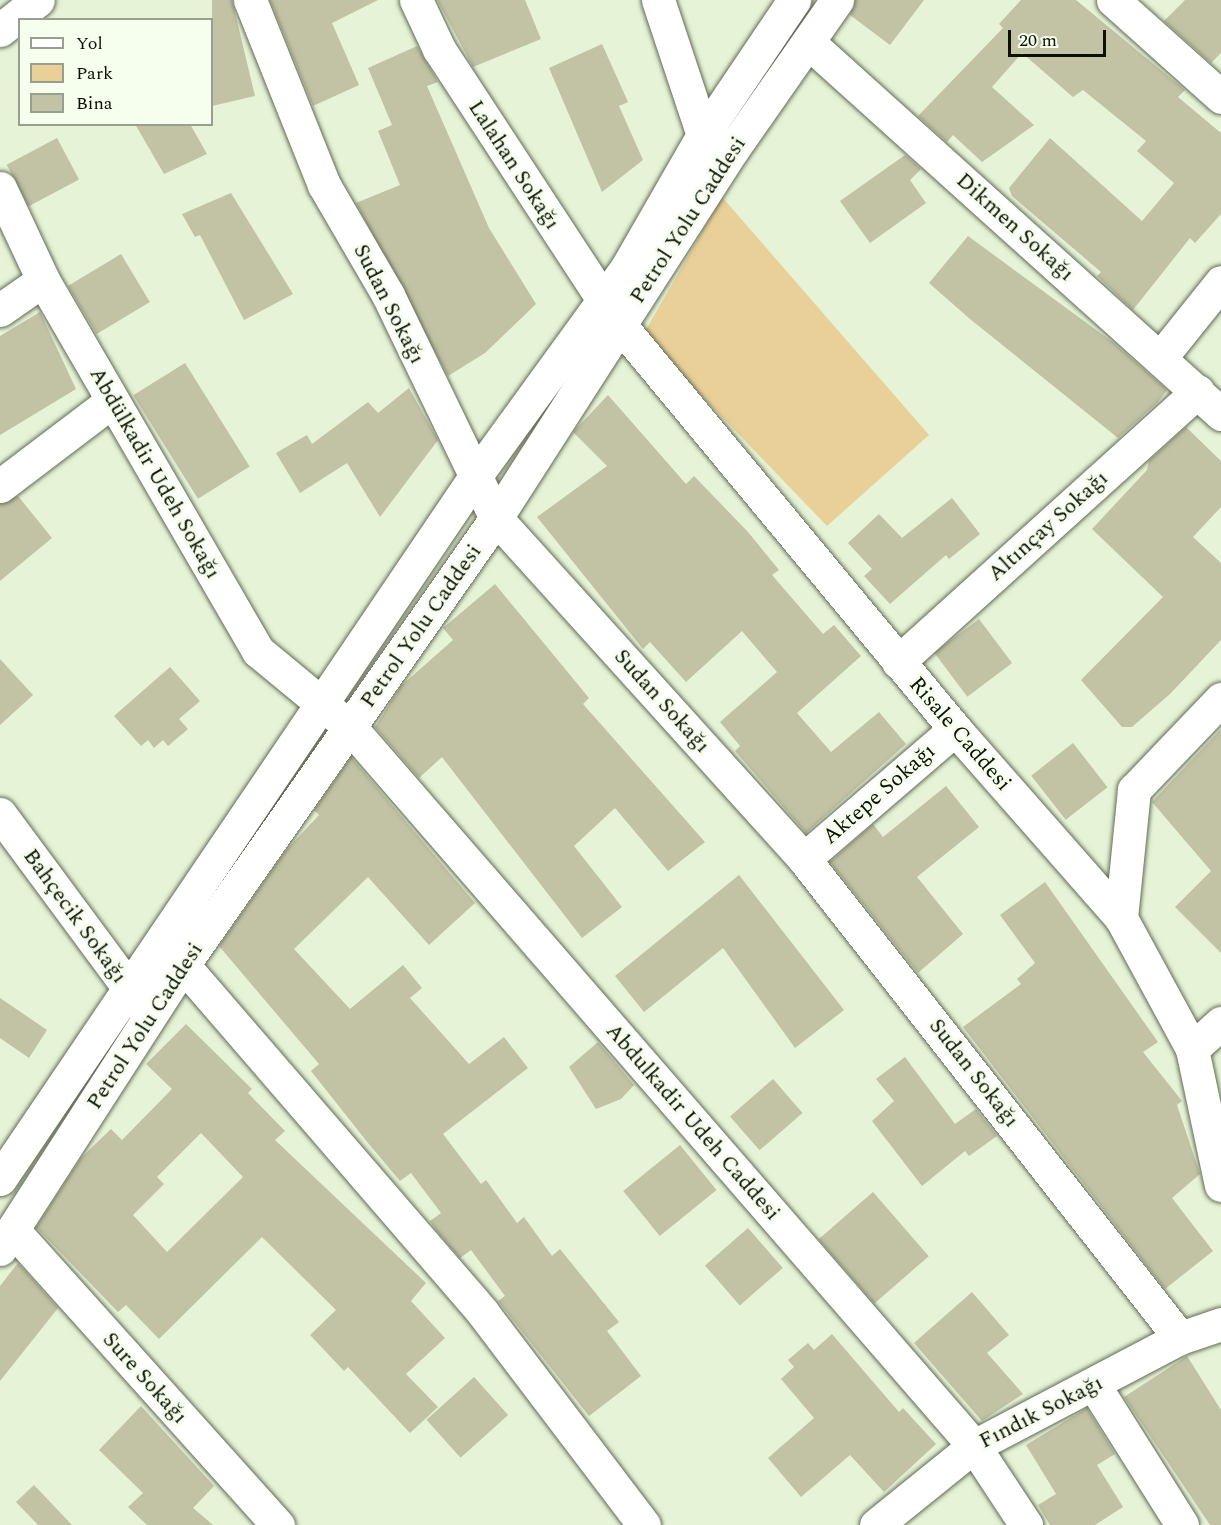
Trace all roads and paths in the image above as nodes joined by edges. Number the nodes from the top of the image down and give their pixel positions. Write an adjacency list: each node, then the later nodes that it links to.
1 (38, 0): 8 (street)
2 (250, 0): 22 (street, Sudan Sokağı)
3 (416, 0): 17 (street, Lalahan Sokağı)
4 (658, 0): 11 (street)
5 (794, 0): 11 (street, Petrol Yolu Caddesi)
6 (837, 0): 9 (street, Petrol Yolu Caddesi)
7 (1113, 0): 10 (street)
8 (0, 30)
9 (808, 42): 12 (street, Petrol Yolu Caddesi); 18 (street, Dikmen Sokağı)
10 (1221, 97)
11 (703, 135): 12 (street); 17 (street, Petrol Yolu Caddesi)
12 (733, 149): 17 (street, Petrol Yolu Caddesi)
13 (0, 188): 14 (street, Abdülkadir Udeh Sokağı)
14 (43, 280): 16 (street); 20 (street, Abdülkadir Udeh Sokağı)
15 (1221, 282): 18 (street)
16 (0, 310)
17 (612, 313): 22 (street, Petrol Yolu Caddesi); 24 (street, Petrol Yolu Caddesi); 25 (street, Risale Caddesi)
18 (1161, 357): 19 (street, Dikmen Sokağı)
19 (1197, 391): 21 (street, Dikmen Sokağı); 25 (street, Altınçay Sokağı)
20 (112, 400): 23 (street); 27 (street, Abdülkadir Udeh Sokağı)
21 (1221, 414)
22 (474, 478): 24 (street, Sudan Sokağı); 27 (street, Petrol Yolu Caddesi)
23 (0, 486)
24 (496, 518): 28 (street, Petrol Yolu Caddesi); 31 (street, Sudan Sokağı)
25 (898, 662): 29 (street, Risale Caddesi)
26 (1221, 699): 32 (street)
27 (324, 706): 28 (street, Abdülkadir Udeh Sokağı); 34 (street, Petrol Yolu Caddesi)
28 (350, 727): 33 (street, Petrol Yolu Caddesi); 44 (street, Abdulkadir Udeh Caddesi)
29 (955, 729): 31 (street, Aktepe Sokağı); 32 (street, Risale Caddesi)
30 (0, 814): 34 (street, Bahçecik Sokağı)
31 (804, 859): 42 (street, Sudan Sokağı)
32 (1121, 918): 37 (street, Risale Caddesi)
33 (183, 965): 35 (street, Petrol Yolu Caddesi); 46 (street)
34 (129, 991): 35 (street, Bahçecik Sokağı); 38 (street, Petrol Yolu Caddesi)
35 (152, 1018): 40 (street, Petrol Yolu Caddesi)
36 (1221, 1023): 37 (street)
37 (1192, 1050): 39 (street, Risale Caddesi)
38 (0, 1179)
39 (1221, 1185)
40 (7, 1239): 45 (street, Sure Sokağı)
41 (1221, 1324): 42 (street, Fındık Sokağı)
42 (1180, 1338): 43 (street, Fındık Sokağı)
43 (1094, 1385): 44 (street, Fındık Sokağı); 49 (street)
44 (974, 1446): 47 (street, Fındık Sokağı); 48 (street, Abdulkadir Udeh Caddesi)
45 (278, 1525)
46 (644, 1525)
47 (876, 1525)
48 (1026, 1525)
49 (1182, 1525)

